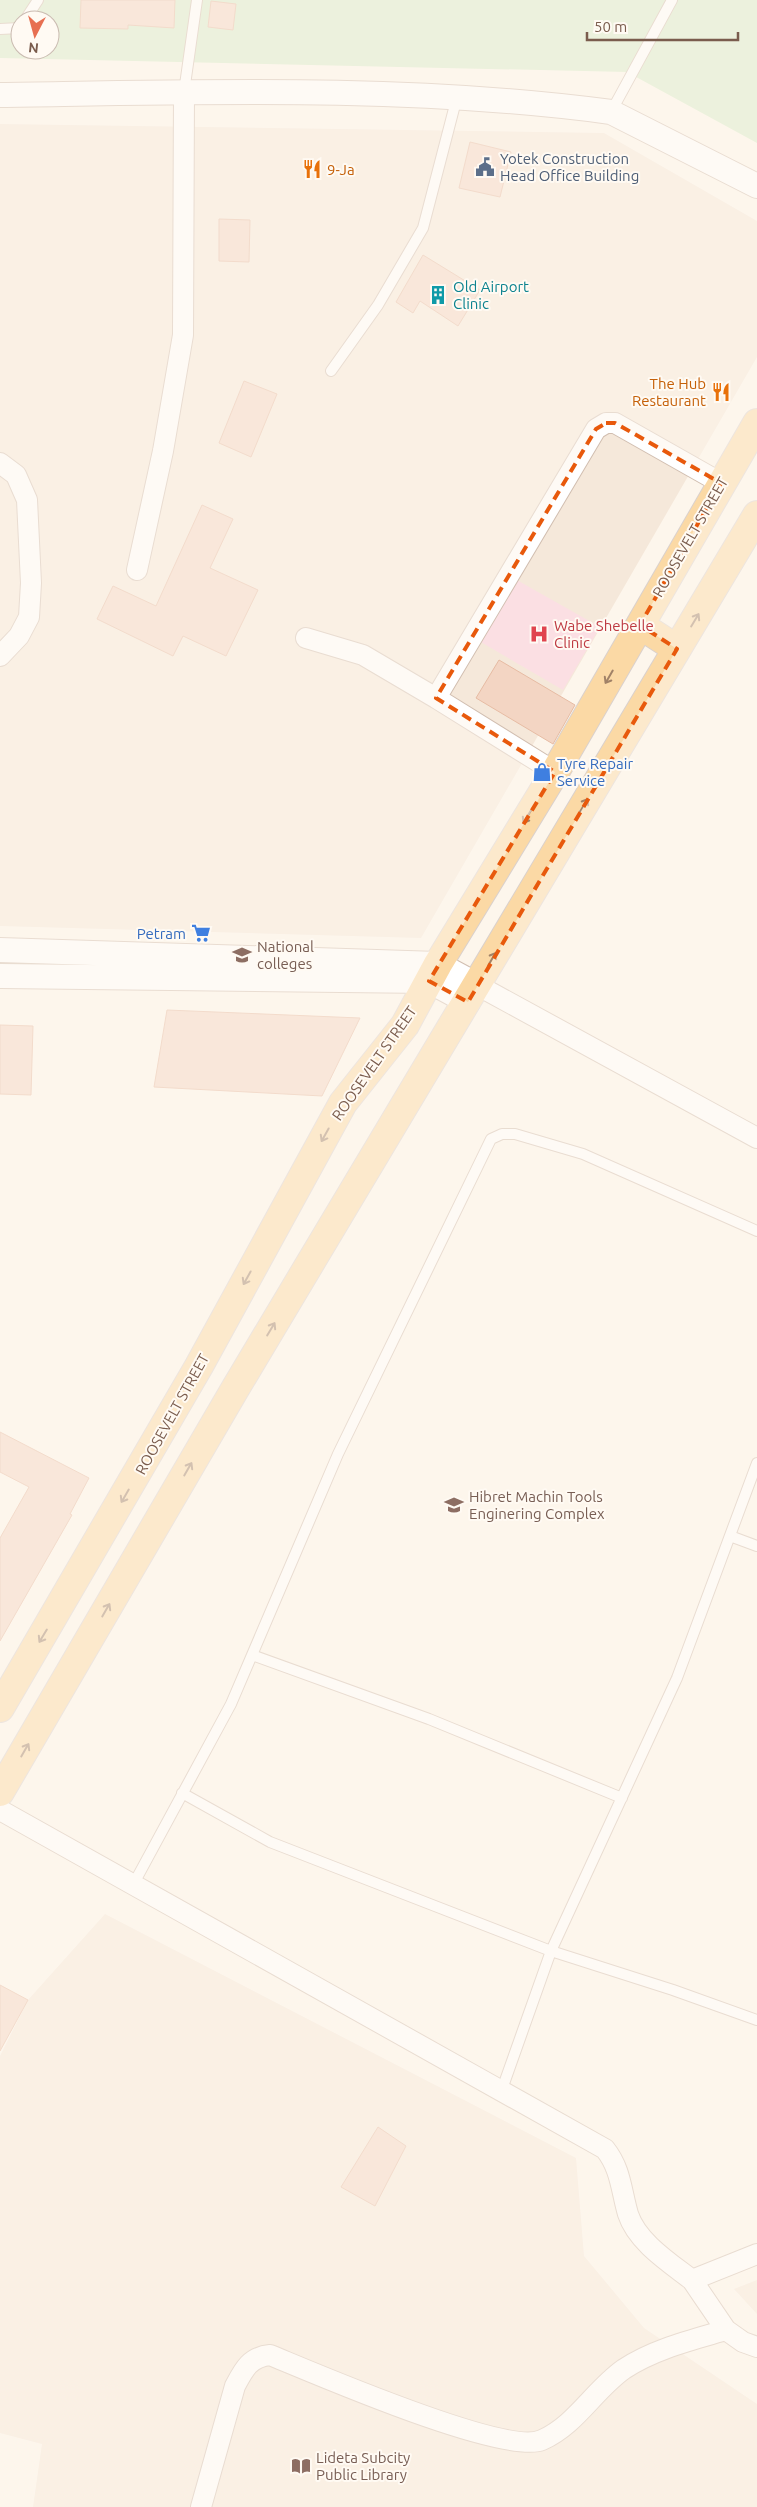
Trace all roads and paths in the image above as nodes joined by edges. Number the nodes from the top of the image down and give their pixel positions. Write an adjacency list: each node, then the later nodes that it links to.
1 (197, 0): 3 (lane)
2 (672, 0): 6 (lane)
3 (184, 92): 4 (street); 5 (street); 13 (street)
4 (0, 95)
5 (457, 96): 6 (street); 8 (lane)
6 (611, 112): 7 (street)
7 (757, 186)
8 (331, 371)
9 (757, 423): 11 (main road, ROOSEVELT STREET)
10 (0, 463): 17 (street)
11 (721, 483): 14 (main road, ROOSEVELT STREET); 18 (street)
12 (757, 515): 16 (main road, one-way to 12)
13 (137, 570)
14 (640, 625): 16 (main road); 19 (main road, ROOSEVELT STREET, one-way to 19)
15 (306, 638): 18 (street)
16 (677, 649): 23 (main road, one-way to 16)
17 (0, 656)
18 (436, 698): 19 (street)
19 (555, 772): 21 (main road, ROOSEVELT STREET, one-way to 21)
20 (0, 950): 21 (street)
21 (434, 972): 22 (street); 23 (street); 30 (main road, ROOSEVELT STREET, one-way to 30)
22 (0, 976)
23 (472, 994): 24 (street); 31 (main road, one-way to 23)
24 (757, 1138)
25 (757, 1231): 29 (lane)
26 (757, 1463): 27 (lane)
27 (730, 1536): 28 (lane); 33 (lane)
28 (757, 1546)
29 (252, 1655): 32 (lane); 33 (lane)
30 (0, 1708)
31 (0, 1792)
32 (182, 1794): 35 (lane); 36 (lane)
33 (622, 1798): 36 (lane)
34 (0, 1810): 35 (street)
35 (132, 1886): 38 (street)
36 (551, 1951): 37 (lane); 38 (lane)
37 (757, 2020)
38 (501, 2092): 40 (street)
39 (757, 2254): 40 (street)
40 (692, 2280): 41 (street)
41 (726, 2330): 42 (street); 43 (street)
42 (757, 2347)
43 (201, 2507)

